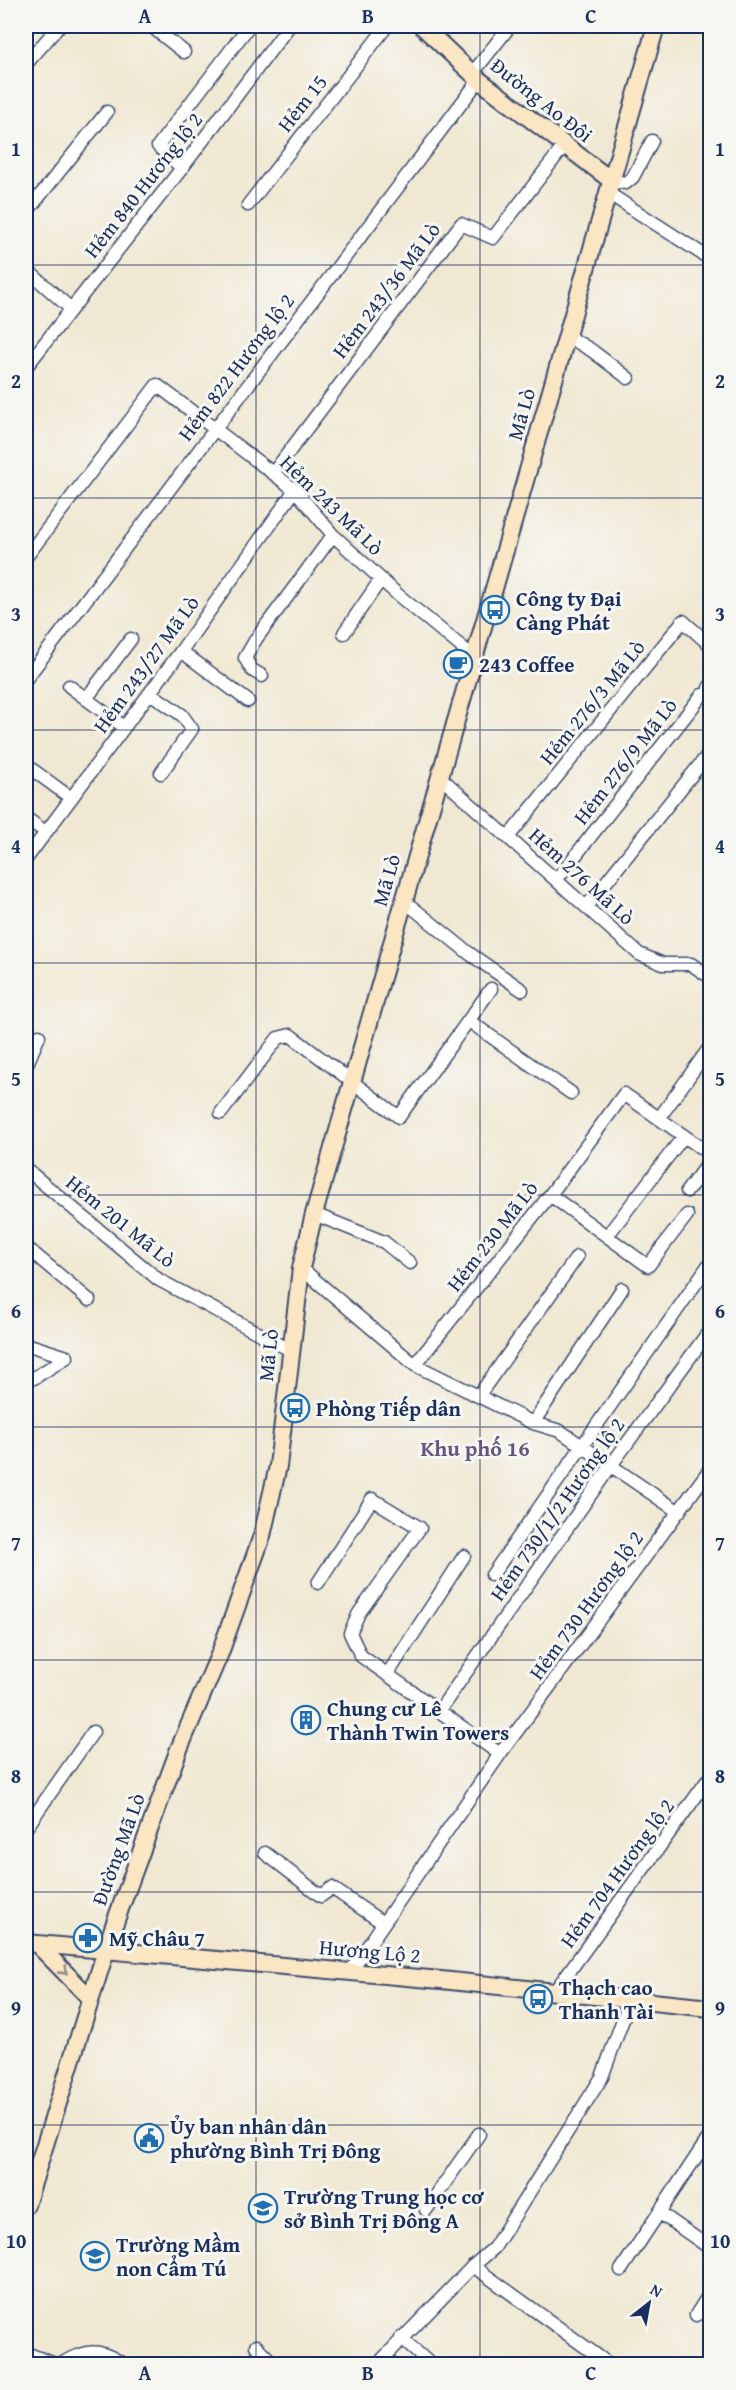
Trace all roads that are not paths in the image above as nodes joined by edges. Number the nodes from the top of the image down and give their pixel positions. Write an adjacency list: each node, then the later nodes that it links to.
1 (59, 26): 10 (street)
2 (151, 26): 9 (street)
3 (249, 26): 15 (street)
4 (289, 26): 15 (street, Hẻm 840 Hương lộ 2)
5 (387, 26): 17 (street, Hẻm 15)
6 (422, 26): 11 (main road, Đường Ao Đôi)
7 (510, 26): 11 (street, Hẻm 822 Hương lộ 2)
8 (656, 26): 16 (main road, Mã Lò)
9 (184, 52)
10 (26, 64)
11 (476, 77): 14 (main road, Đường Ao Đôi); 25 (street, Hẻm 822 Hương lộ 2)
12 (107, 112): 18 (street)
13 (652, 141): 16 (street)
14 (564, 146): 16 (main road, Đường Ao Đôi); 26 (street, Hẻm 243/36 Mã Lò)
15 (182, 168): 21 (street, Hẻm 840 Hương lộ 2)
16 (610, 187): 19 (street); 22 (main road, Mã Lò)
17 (248, 205)
18 (26, 213)
19 (711, 259)
20 (26, 269): 21 (street)
21 (70, 308): 23 (street, Hẻm 840 Hương lộ 2)
22 (567, 336): 24 (street); 35 (main road, Mã Lò)
23 (28, 359)
24 (628, 378)
25 (213, 428): 26 (street, Hẻm 243 Mã Lò); 29 (street, Hẻm 243 Mã Lò); 37 (street, Hẻm 822 Hương lộ 2)
26 (273, 473): 27 (street, Hẻm 243 Mã Lò)
27 (295, 490): 28 (street, Hẻm 243 Mã Lò); 34 (street, Hẻm 243/27 Mã Lò)
28 (333, 535): 30 (street, Hẻm 243 Mã Lò); 36 (street)
29 (26, 557)
30 (381, 579): 31 (street); 35 (street, Hẻm 243 Mã Lò)
31 (344, 633)
32 (131, 639): 41 (street)
33 (710, 642): 51 (street, Hẻm 276/3 Mã Lò)
34 (181, 651): 40 (street, Hẻm 243/27 Mã Lò); 42 (street)
35 (475, 658): 47 (main road, Mã Lò)
36 (262, 676)
37 (26, 679)
38 (69, 686): 41 (street)
39 (707, 690): 53 (street, Hẻm 276/9 Mã Lò)
40 (150, 693): 43 (street, Hẻm 243/27 Mã Lò); 46 (street)
41 (86, 699): 43 (street)
42 (248, 701)
43 (124, 727): 48 (street, Hẻm 243/27 Mã Lò)
44 (711, 752): 55 (street)
45 (26, 765): 48 (street)
46 (161, 773)
47 (440, 777): 51 (street, Hẻm 276 Mã Lò); 54 (main road, Mã Lò)
48 (71, 798): 50 (street, Hẻm 243/27 Mã Lò)
49 (26, 818): 50 (street)
50 (44, 831): 52 (street, Hẻm 243/27 Mã Lò)
51 (509, 836): 53 (street, Hẻm 276 Mã Lò)
52 (26, 859)
53 (556, 879): 55 (street, Hẻm 276 Mã Lò)
54 (403, 900): 58 (street); 63 (main road, Mã Lò)
55 (587, 906): 56 (street, Hẻm 276 Mã Lò)
56 (711, 977)
57 (491, 988): 59 (street)
58 (522, 990)
59 (469, 1020): 63 (street); 64 (street)
60 (39, 1036): 62 (street)
61 (711, 1047): 66 (street)
62 (26, 1066)
63 (351, 1083): 65 (street); 73 (main road, Mã Lò)
64 (571, 1093)
65 (221, 1113)
66 (660, 1117): 67 (street, Hẻm 230 Mã Lò); 72 (street, Hẻm 230 Mã Lò)
67 (683, 1137): 68 (street, Hẻm 230 Mã Lò); 75 (street)
68 (711, 1154)
69 (711, 1160): 71 (street)
70 (26, 1169): 85 (street, Hẻm 201 Mã Lò)
71 (687, 1191)
72 (550, 1195): 75 (street); 86 (street, Hẻm 230 Mã Lò)
73 (314, 1214): 78 (street); 80 (main road, Mã Lò)
74 (687, 1215): 75 (street)
75 (607, 1236)
76 (26, 1247): 82 (street)
77 (577, 1257): 88 (street)
78 (410, 1263)
79 (711, 1263): 90 (street)
80 (301, 1268): 85 (main road, Mã Lò); 86 (street)
81 (622, 1289): 89 (street)
82 (89, 1300)
83 (711, 1330): 91 (street, Hẻm 730/1/2 Hương lộ 2)
84 (26, 1344): 87 (street)
85 (290, 1350): 100 (main road, Mã Lò)
86 (415, 1365): 88 (street)
87 (34, 1378)
88 (479, 1395): 89 (street)
89 (533, 1423): 90 (street)
90 (584, 1445): 91 (street); 95 (street)
91 (612, 1464): 93 (street); 98 (street, Hẻm 730/1/2 Hương lộ 2)
92 (711, 1469): 93 (street, Hẻm 730 Hương lộ 2)
93 (679, 1512): 101 (street, Hẻm 730 Hương lộ 2)
94 (464, 1556): 97 (street)
95 (492, 1575)
96 (318, 1583): 97 (street)
97 (387, 1675): 98 (street)
98 (439, 1712): 101 (street)
99 (93, 1732): 103 (street)
100 (179, 1749): 107 (main road, Đường Mã Lò)
101 (500, 1754): 105 (street, Hẻm 730 Hương lộ 2)
102 (711, 1777): 109 (street, Hẻm 704 Hương lộ 2)
103 (26, 1828)
104 (265, 1853): 105 (street)
105 (383, 1923): 108 (street, Hẻm 730 Hương lộ 2)
106 (32, 1944): 107 (main road, Hương Lộ 2); 110 (main road, one-way to 110)
107 (105, 1952): 108 (main road, Hương Lộ 2); 110 (main road, Đường Mã Lò)
108 (350, 1972): 109 (main road, Hương Lộ 2)
109 (555, 1991): 111 (main road, Hương Lộ 2)
110 (90, 1998): 115 (main road, Đường Mã Lò)
111 (630, 2000): 112 (main road, Hương Lộ 2); 119 (street)
112 (711, 2008)
113 (479, 2134): 116 (street)
114 (711, 2136): 117 (street)
115 (26, 2205)
116 (426, 2210)
117 (660, 2214): 118 (street); 120 (street)
118 (711, 2248)
119 (472, 2266): 123 (street); 132 (street)
120 (621, 2270)
121 (711, 2293): 122 (street)
122 (696, 2315)
123 (401, 2338): 130 (street); 131 (street)
124 (256, 2346): 129 (street)
125 (26, 2353): 126 (street)
126 (55, 2364)
127 (61, 2364): 128 (street)
128 (123, 2364)
129 (274, 2364)
130 (378, 2364)
131 (430, 2364)
132 (609, 2364)

